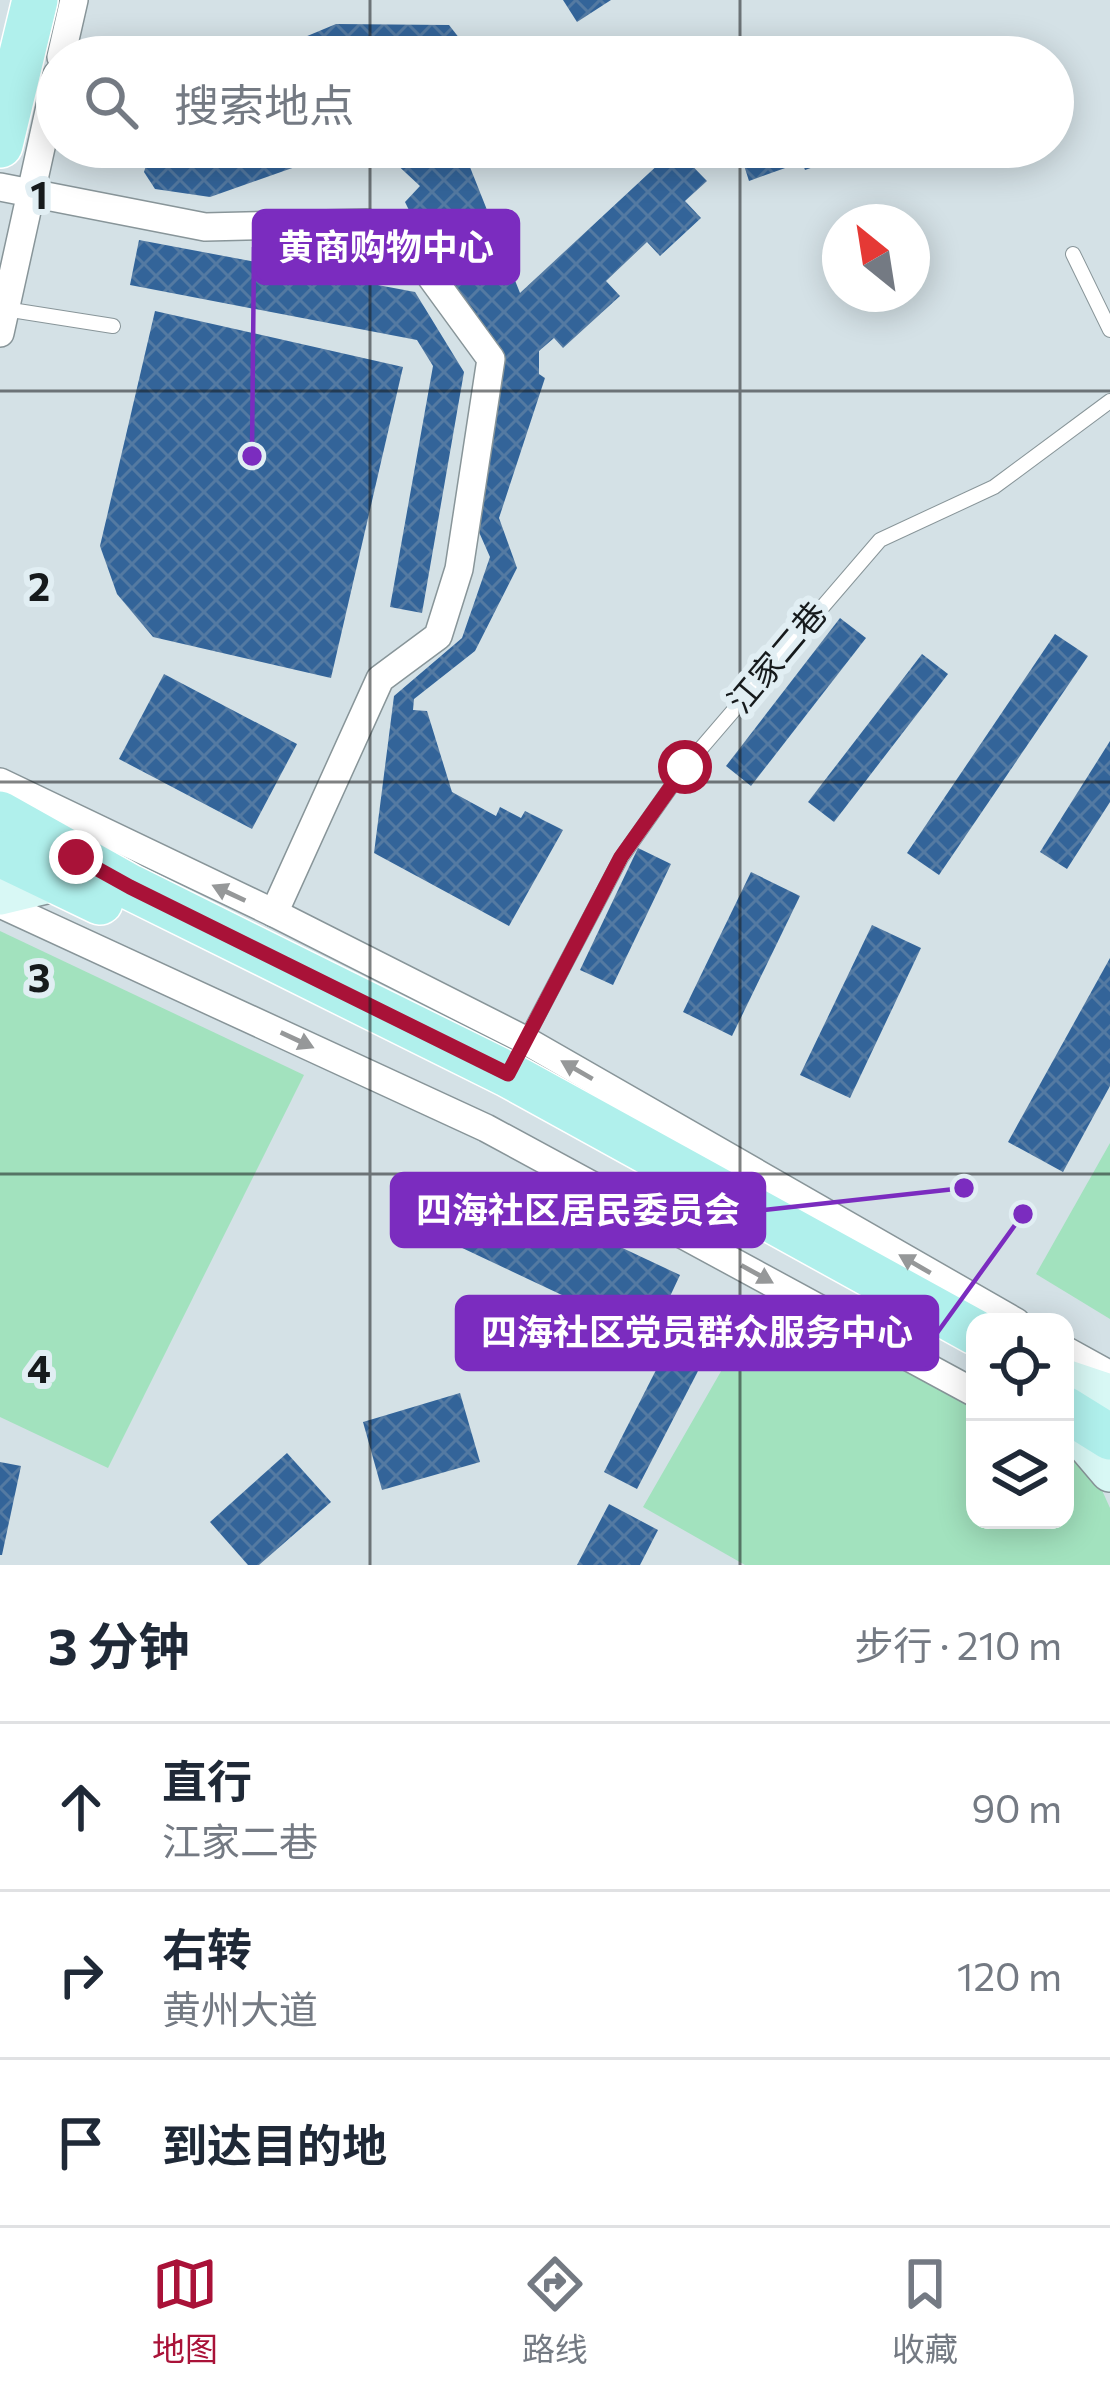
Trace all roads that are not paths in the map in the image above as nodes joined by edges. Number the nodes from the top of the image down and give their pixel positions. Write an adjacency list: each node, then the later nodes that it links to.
1 (3, 0): 4 (main road)
2 (35, 0): 6 (main road)
3 (74, 0): 5 (street)
4 (0, 14)
5 (66, 36)
6 (0, 146)
7 (37, 168): 9 (street)
8 (0, 187): 9 (street)
9 (31, 193): 11 (street); 20 (street)
10 (1072, 254): 13 (lane)
11 (2, 317): 12 (lane)
12 (113, 326)
13 (1110, 330)
14 (1110, 401): 21 (lane, 江家二巷)
15 (0, 784): 18 (main road); 20 (street, one-way to 15)
16 (0, 814): 18 (main road)
17 (0, 854): 18 (main road)
18 (67, 869): 19 (main road); 21 (main road); 24 (main road)
19 (0, 899): 29 (street, one-way to 29)
20 (274, 913): 21 (street)
21 (516, 1057): 22 (street, one-way to 21); 23 (main road)
22 (999, 1313)
23 (966, 1327)
24 (966, 1351)
25 (1074, 1355): 26 (street)
26 (1110, 1376)
27 (1074, 1383): 30 (main road)
28 (1074, 1385): 31 (main road)
29 (966, 1389)
30 (1110, 1394)
31 (1110, 1406)
32 (1074, 1419): 35 (main road)
33 (1067, 1421): 35 (main road)
34 (1074, 1446): 35 (street)
35 (1109, 1460)

